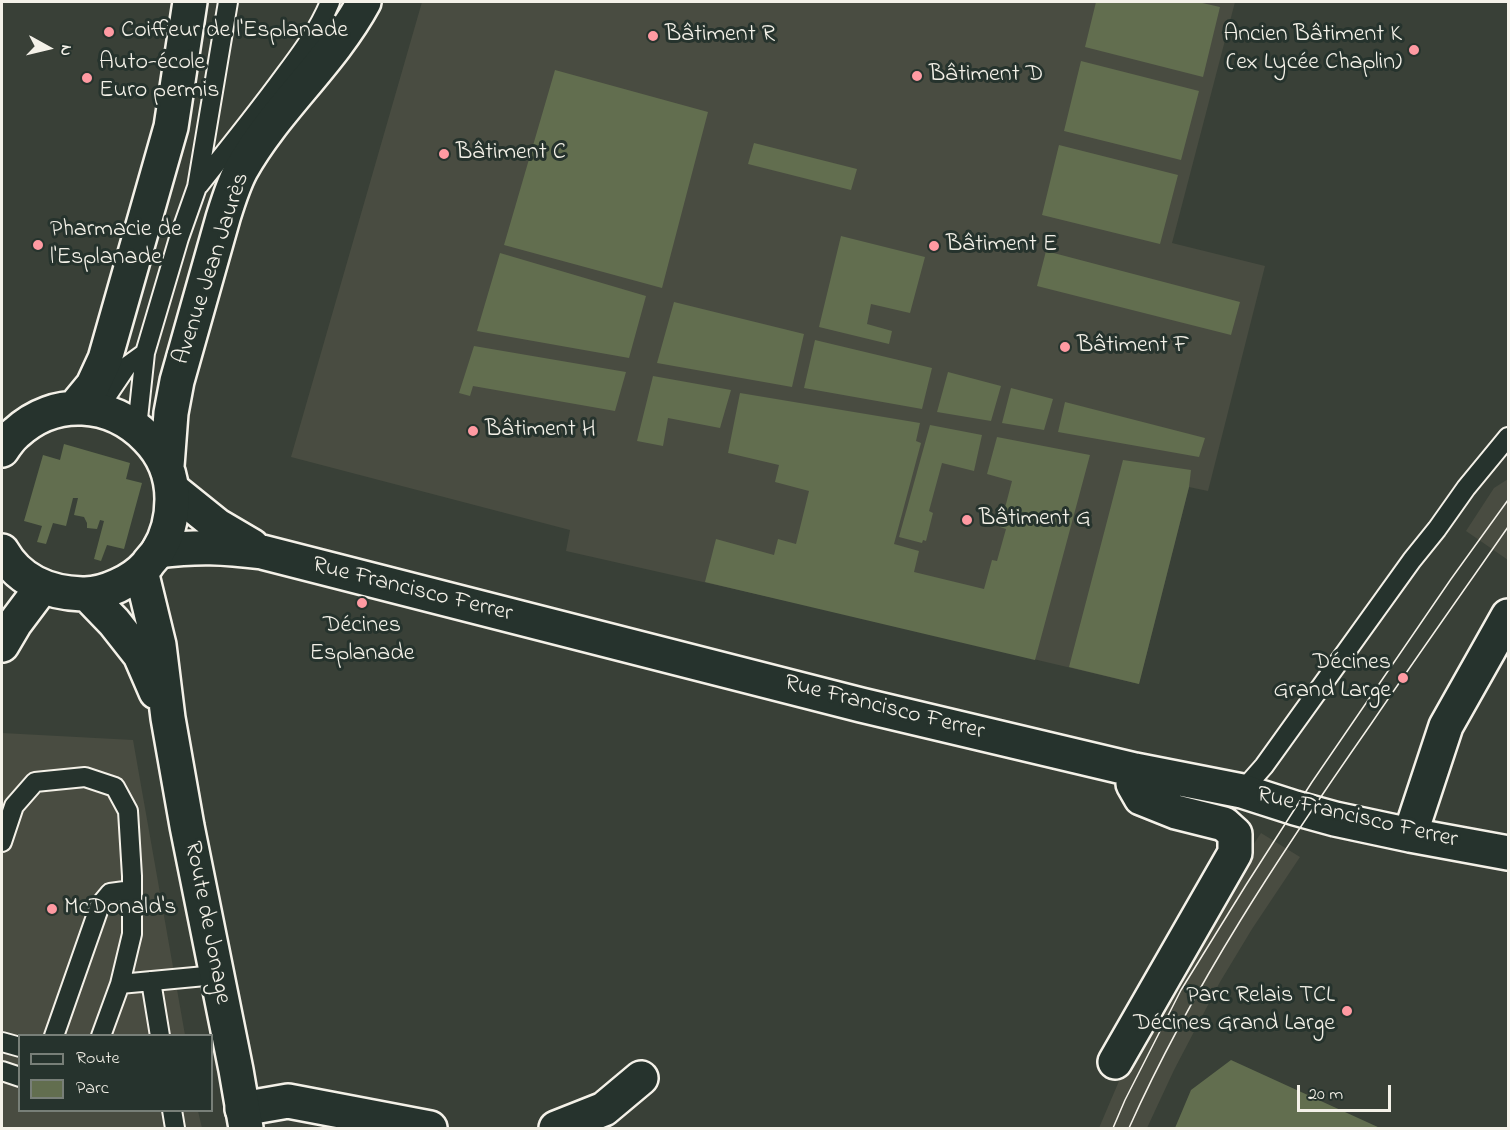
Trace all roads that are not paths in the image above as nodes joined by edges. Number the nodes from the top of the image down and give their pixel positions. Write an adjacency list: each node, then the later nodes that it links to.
1 (190, 2): 7 (street)
2 (228, 2): 5 (lane)
3 (330, 2): 5 (lane)
4 (364, 2): 11 (street, Avenue Jean Jaurès)
5 (197, 187): 6 (lane)
6 (145, 353): 7 (lane); 8 (lane)
7 (86, 409): 8 (street, Rue Francisco Ferrer); 10 (street)
8 (137, 428): 11 (street, Rue Francisco Ferrer)
9 (1509, 436): 21 (lane)
10 (2, 450)
11 (169, 477): 12 (street, Rue Francisco Ferrer); 14 (street, Avenue Jean Jaurès)
12 (262, 552): 14 (street, Rue Francisco Ferrer); 20 (street, Rue Francisco Ferrer)
13 (3, 558): 15 (street)
14 (150, 561): 16 (street); 19 (street, Route de Jonage)
15 (42, 587): 16 (street); 18 (street)
16 (87, 594): 19 (street, Route de Jonage)
17 (1509, 616): 22 (street)
18 (2, 645)
19 (168, 718): 26 (street, Route de Jonage)
20 (1135, 770): 21 (street, Rue Francisco Ferrer); 32 (street)
21 (1242, 791): 22 (street, Rue Francisco Ferrer)
22 (1410, 835): 24 (street, Rue Francisco Ferrer)
23 (2, 842): 25 (lane)
24 (1509, 853)
25 (132, 890): 28 (lane); 29 (lane)
26 (216, 975): 27 (lane); 37 (street, Route de Jonage)
27 (151, 981): 28 (lane); 31 (lane)
28 (120, 984): 30 (lane)
29 (54, 1034)
30 (101, 1034)
31 (160, 1034)
32 (1115, 1062)
33 (2, 1071): 34 (lane)
34 (18, 1076)
35 (640, 1078): 40 (street)
36 (172, 1112): 38 (lane)
37 (244, 1119): 39 (street)
38 (175, 1128)
39 (430, 1128)
40 (556, 1128)

